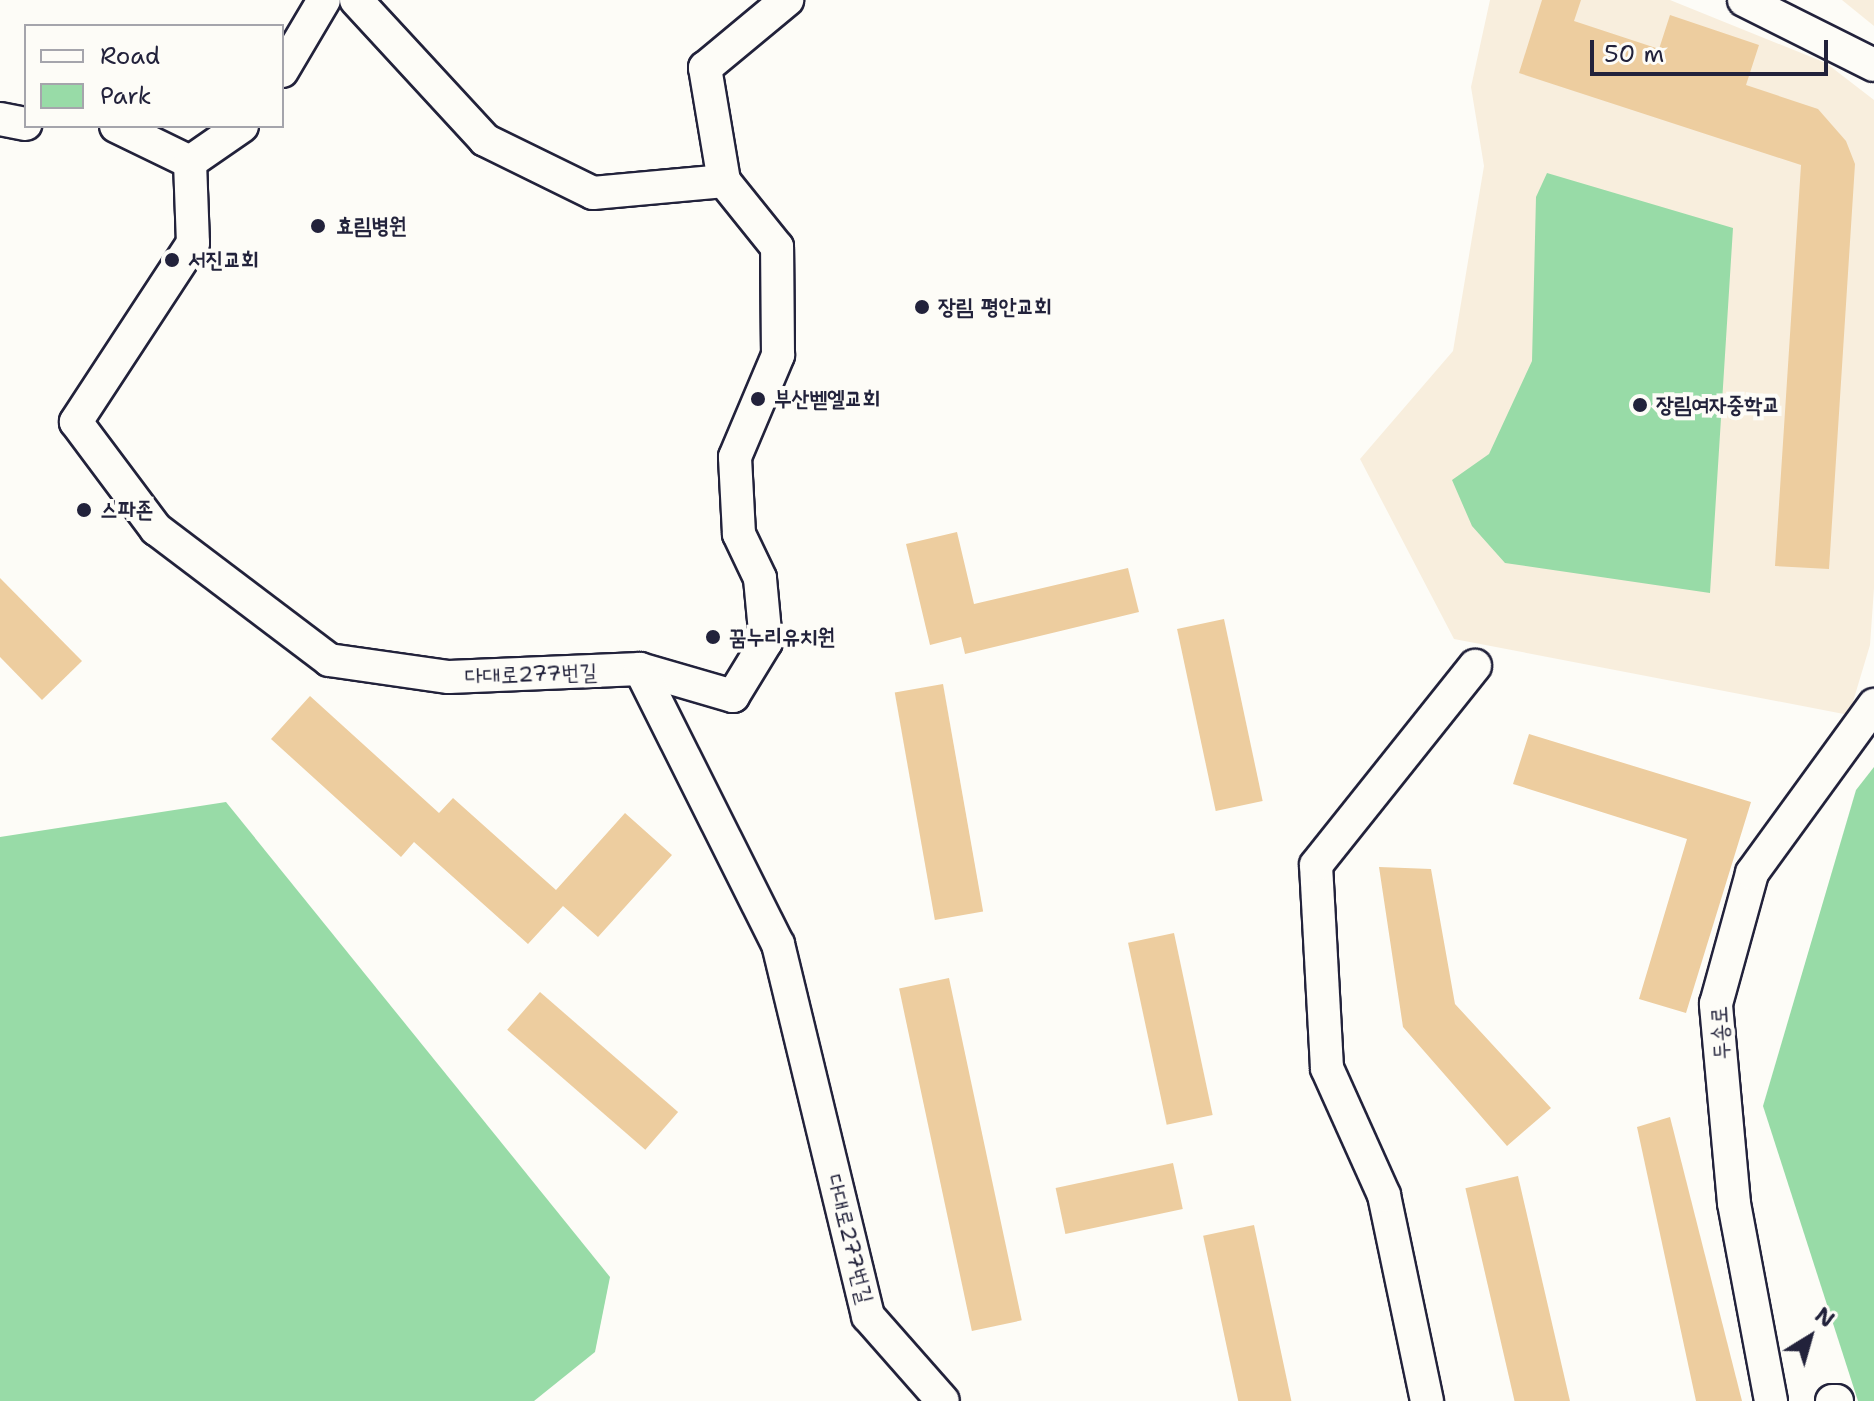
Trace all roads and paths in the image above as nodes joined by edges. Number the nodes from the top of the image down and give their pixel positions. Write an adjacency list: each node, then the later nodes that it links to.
1 (324, 0): 6 (street)
2 (356, 0): 12 (street)
3 (787, 0): 12 (street)
4 (1744, 0): 5 (street)
5 (1874, 65)
6 (284, 68)
7 (0, 119): 8 (street)
8 (24, 124)
9 (120, 128): 11 (street)
10 (239, 128): 11 (street)
11 (190, 162): 14 (street, 다대로277번길)
12 (724, 181): 14 (street)
13 (1475, 666): 17 (street)
14 (640, 669): 16 (street, 다대로277번길)
15 (1874, 705): 18 (street, 두송로)
16 (943, 1401)
17 (1427, 1401)
18 (1771, 1401)

